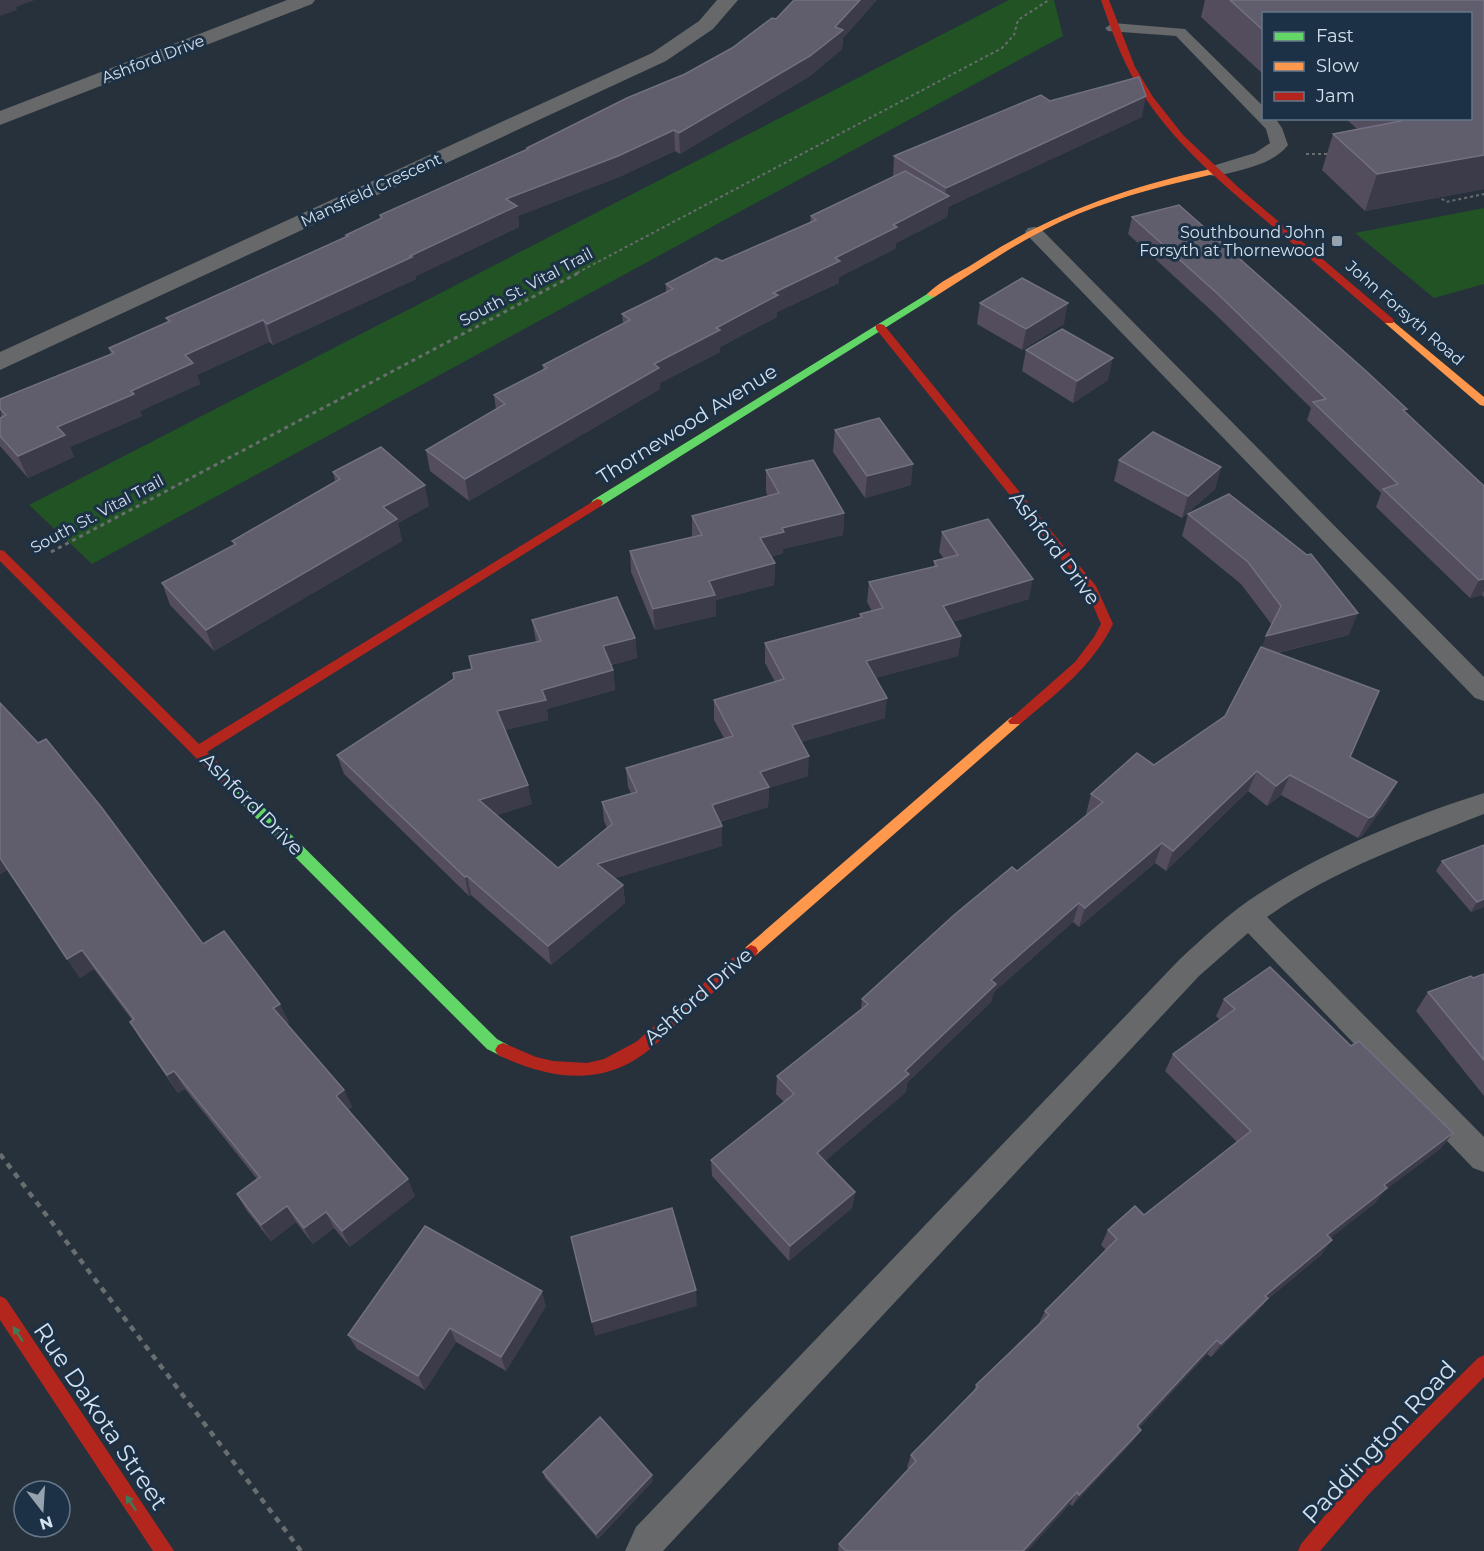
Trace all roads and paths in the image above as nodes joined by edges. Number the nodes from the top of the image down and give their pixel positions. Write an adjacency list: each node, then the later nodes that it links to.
1 (305, 0): 7 (street, Ashford Drive)
2 (728, 0): 16 (street, Mansfield Crescent)
3 (1049, 0): 19 (path, South St. Vital Trail)
4 (1105, 0): 5 (street, John Forsyth Road)
5 (1113, 28): 6 (lane); 11 (street, John Forsyth Road)
6 (1262, 116)
7 (0, 118)
8 (1266, 120): 11 (lane)
9 (1298, 153): 10 (path)
10 (1339, 154)
11 (1215, 171): 14 (street, Thornewood Avenue); 17 (street, John Forsyth Road)
12 (1484, 194): 13 (path)
13 (1437, 195)
14 (1034, 232): 15 (street, Thornewood Avenue); 20 (lane)
15 (880, 327): 21 (street, Thornewood Avenue); 21 (street, Ashford Drive)
16 (0, 362)
17 (1484, 403)
18 (0, 554): 19 (street, Ashford Drive)
19 (16, 570): 21 (street, Ashford Drive)
20 (1484, 692)
21 (199, 750)
22 (1484, 803): 23 (lane)
23 (1249, 916): 25 (lane); 30 (lane)
24 (0, 1154): 29 (path)
25 (1484, 1158)
26 (0, 1305): 28 (street, Rue Dakota Street, one-way to 26)
27 (1484, 1364): 31 (street, Paddington Road)
28 (164, 1551)
29 (301, 1551)
30 (643, 1551)
31 (1308, 1551)

